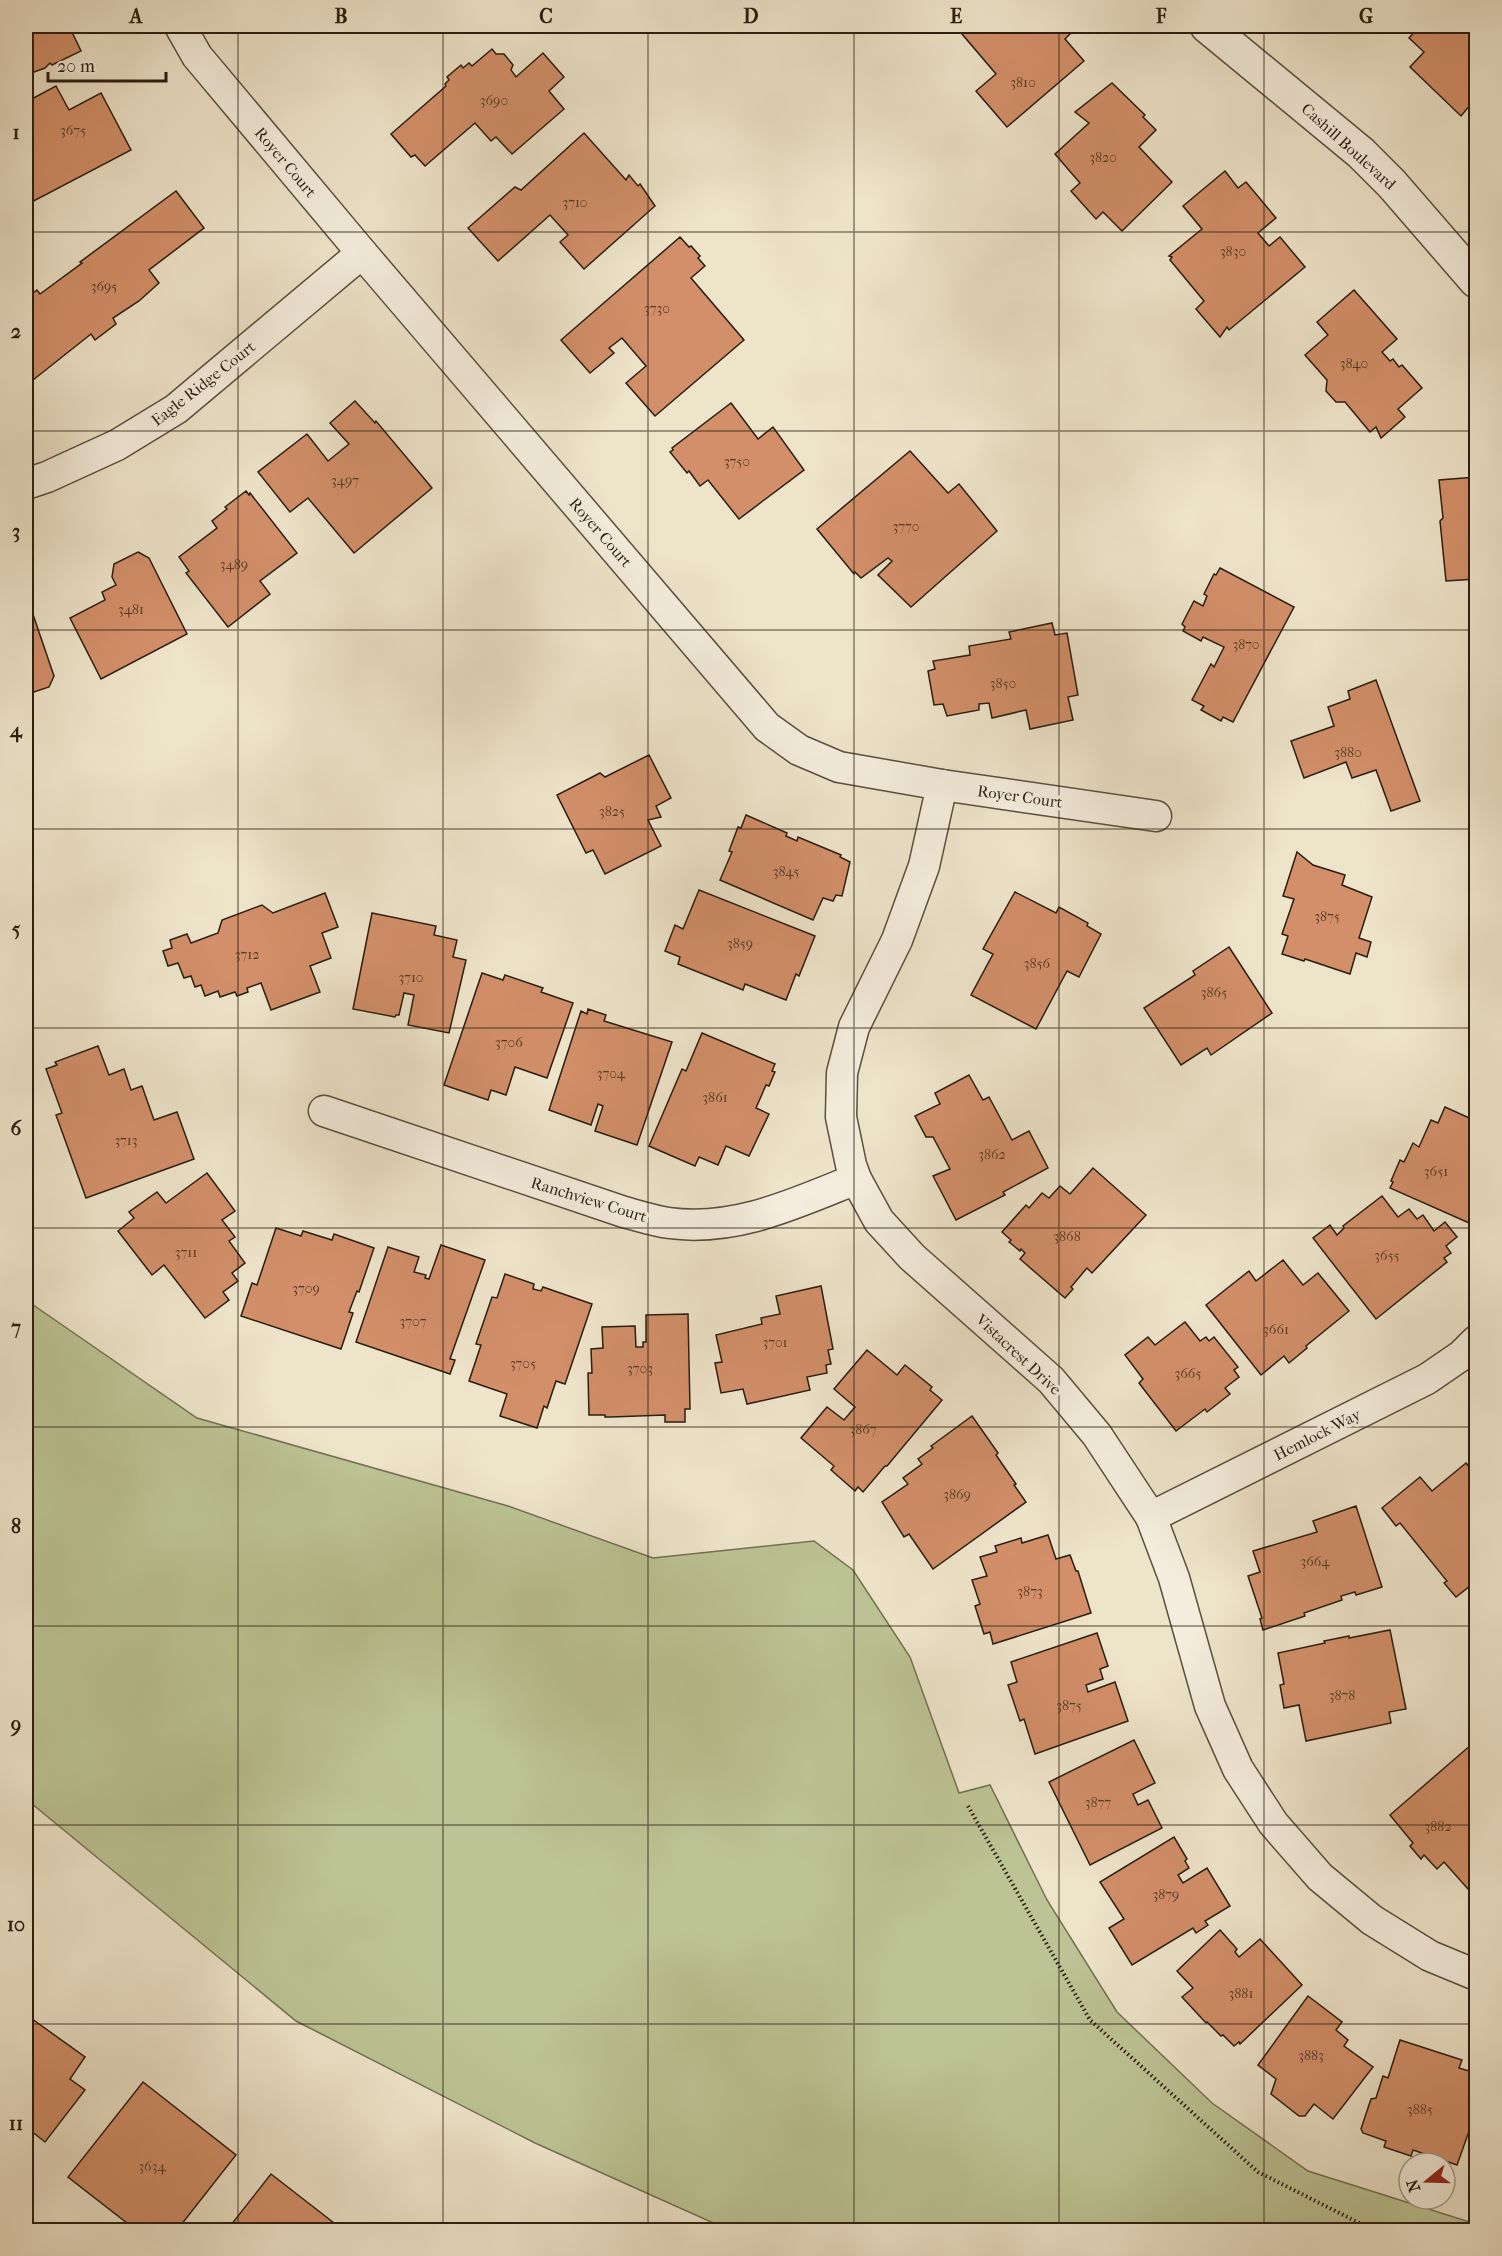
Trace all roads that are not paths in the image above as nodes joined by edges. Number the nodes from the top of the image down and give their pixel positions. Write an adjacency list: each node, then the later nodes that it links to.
1 (180, 26): 3 (street, Royer Court)
2 (1207, 26): 4 (street, Cashill Boulevard)
3 (362, 253): 5 (street, Eagle Ridge Court); 6 (street, Royer Court)
4 (1476, 281)
5 (26, 484)
6 (942, 785): 7 (street, Royer Court); 9 (street, Vistacrest Drive)
7 (1156, 816)
8 (324, 1111): 9 (street, Ranchview Court)
9 (856, 1179): 11 (street, Vistacrest Drive)
10 (1476, 1341): 11 (street, Hemlock Way)
11 (1151, 1517): 12 (street, Vistacrest Drive)
12 (1476, 1975)

